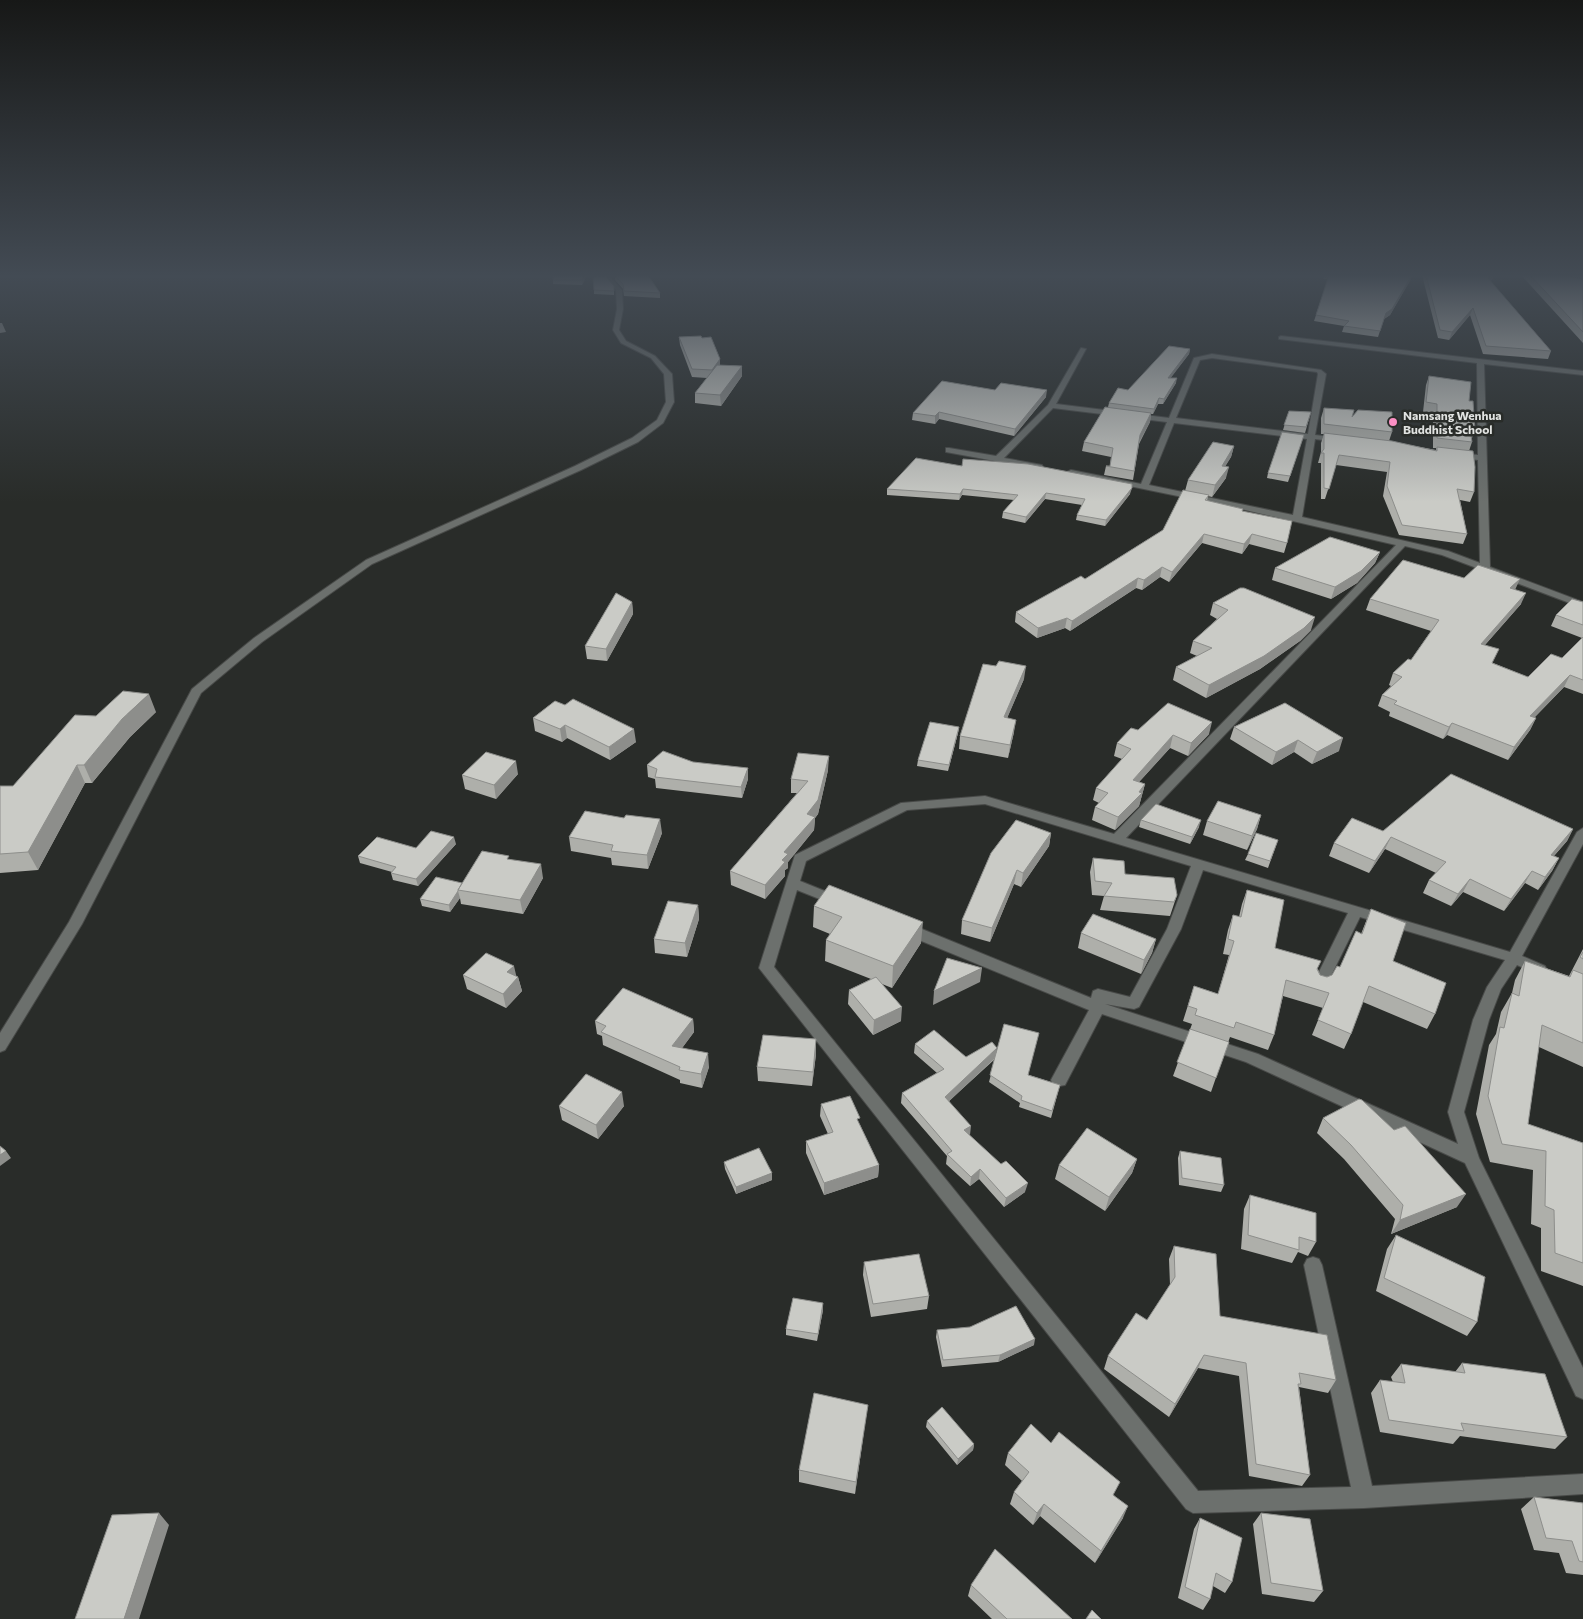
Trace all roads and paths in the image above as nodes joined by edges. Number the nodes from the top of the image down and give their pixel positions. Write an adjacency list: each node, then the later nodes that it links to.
1 (640, 351): 32 (street)
2 (1082, 351): 6 (street)
3 (1390, 351): 4 (street)
4 (1480, 361): 5 (street); 12 (street)
5 (1583, 373)
6 (1051, 406): 7 (street); 13 (street)
7 (1174, 420): 8 (street); 8 (street); 16 (street)
8 (1312, 437): 9 (street); 17 (street)
9 (1351, 442)
10 (949, 450): 13 (street)
11 (1446, 454): 12 (street)
12 (1484, 458): 19 (street)
13 (998, 459): 14 (street)
14 (1046, 468)
15 (1065, 471): 16 (street)
16 (1144, 487): 17 (street)
17 (1297, 519): 18 (street)
18 (1402, 543): 19 (street); 22 (street)
19 (1485, 568): 20 (street)
20 (1583, 605)
21 (1583, 832): 28 (street)
22 (1116, 840): 23 (street); 24 (street)
23 (1199, 863): 26 (street); 31 (street)
24 (792, 883): 25 (street); 38 (street)
25 (848, 906)
26 (1356, 911): 28 (street); 30 (street)
27 (894, 924): 31 (street)
28 (1514, 958): 29 (street); 34 (street)
29 (1548, 974)
30 (1320, 984)
31 (1098, 1006): 33 (street); 34 (street)
32 (0, 1046)
33 (1059, 1080)
34 (1471, 1158): 36 (street)
35 (1313, 1265): 38 (street)
36 (1583, 1389)
37 (1583, 1484): 38 (street)
38 (1364, 1497)

